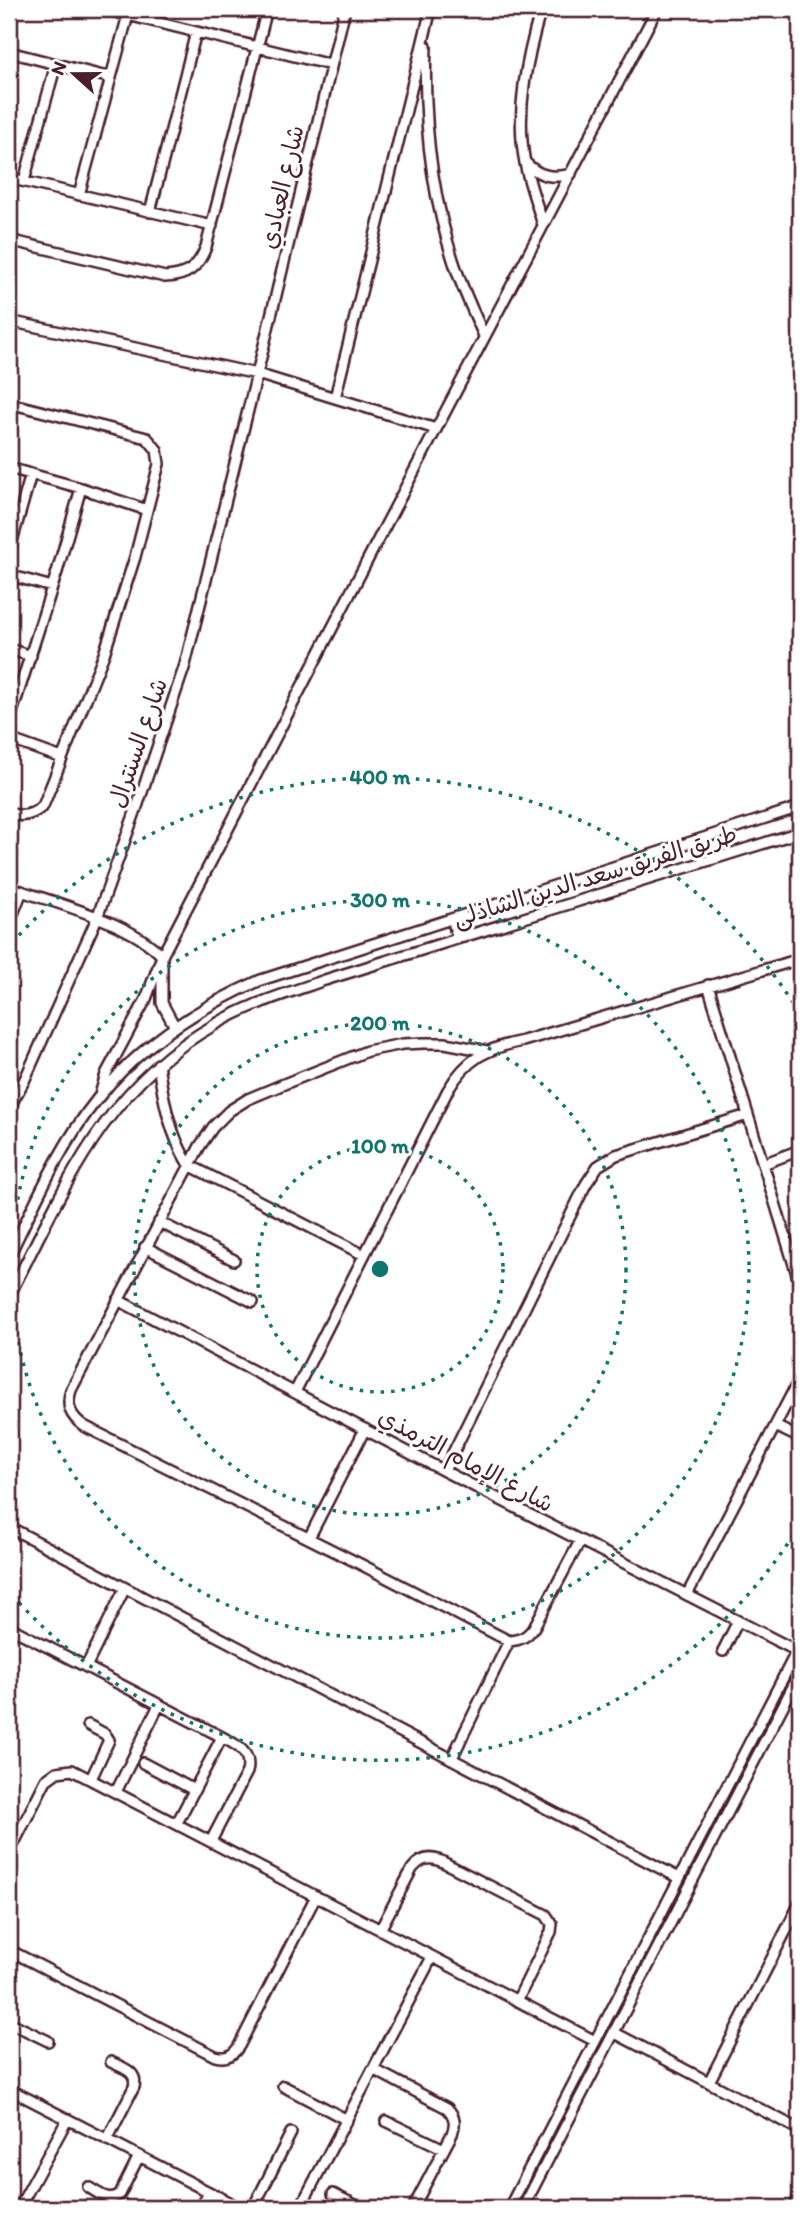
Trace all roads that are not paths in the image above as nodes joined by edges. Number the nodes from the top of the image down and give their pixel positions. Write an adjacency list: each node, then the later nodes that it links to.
1 (103, 9): 7 (street)
2 (267, 9): 10 (street)
3 (345, 9): 13 (street, شارع العبادي)
4 (431, 9): 8 (street)
5 (541, 9): 15 (street)
6 (657, 9): 16 (street)
7 (128, 15): 9 (street); 14 (street)
8 (427, 27): 25 (street); 27 (street)
9 (196, 32): 10 (street); 20 (street)
10 (257, 47): 13 (street); 22 (street)
11 (9, 52): 12 (street)
12 (56, 64): 14 (street); 18 (street)
13 (331, 65): 26 (street, شارع العبادي)
14 (111, 78): 19 (street)
15 (525, 162): 16 (street); 21 (street)
16 (570, 174): 21 (street)
17 (9, 178): 18 (street)
18 (24, 181): 19 (street)
19 (79, 195): 20 (street)
20 (149, 212): 22 (street)
21 (543, 225): 25 (street)
22 (212, 226): 23 (street)
23 (9, 240)
24 (9, 321): 26 (street)
25 (484, 336): 29 (street)
26 (257, 374): 27 (street); 48 (street, شارع السنترال)
27 (335, 398): 29 (street)
28 (9, 403): 33 (street)
29 (436, 429): 53 (street)
30 (9, 468): 31 (street)
31 (31, 474): 32 (street); 34 (street)
32 (81, 488): 33 (street); 36 (street)
33 (147, 510): 41 (street)
34 (9, 552)
35 (9, 575): 36 (street)
36 (52, 587): 38 (street)
37 (9, 649): 38 (street)
38 (31, 656): 39 (street)
39 (9, 722)
40 (9, 739): 41 (street)
41 (62, 758): 43 (street)
42 (800, 807): 47 (street, طريق الفريق سعد الدين الشاذلى)
43 (9, 813)
44 (800, 832): 51 (street, طريق الفريق سعد الدين الشاذلى)
45 (9, 887): 46 (street)
46 (22, 891): 48 (street); 49 (street)
47 (458, 917): 50 (street, طريق الفريق سعد الدين الشاذلى); 51 (street)
48 (97, 918): 53 (street); 60 (street, شارع السنترال)
49 (9, 924)
50 (426, 927): 52 (street); 56 (street, طريق الفريق سعد الدين الشاذلى)
51 (464, 937): 52 (street, طريق الفريق سعد الدين الشاذلى)
52 (428, 948): 58 (street, طريق الفريق سعد الدين الشاذلى)
53 (162, 956): 56 (street); 59 (street)
54 (800, 959): 55 (street)
55 (708, 985): 57 (street); 61 (street)
56 (175, 1027): 59 (street, طريق الفريق سعد الدين الشاذلى)
57 (487, 1051): 64 (street); 71 (street)
58 (158, 1064): 64 (street); 66 (street, طريق الفريق سعد الدين الشاذلى)
59 (100, 1095): 65 (street, طريق الفريق سعد الدين الشاذلى)
60 (9, 1108)
61 (748, 1115): 63 (street); 83 (street)
62 (800, 1150): 63 (street)
63 (763, 1164): 74 (street)
64 (189, 1165): 67 (street); 71 (street)
65 (36, 1202): 66 (street); 68 (street, طريق الفريق سعد الدين الشاذلى)
66 (52, 1214): 70 (street, طريق الفريق سعد الدين الشاذلى)
67 (159, 1222): 69 (street); 73 (street)
68 (18, 1237): 70 (street); 72 (street, طريق الفريق سعد الدين الشاذلى)
69 (145, 1247): 76 (street); 77 (street)
70 (33, 1249): 75 (street, طريق الفريق سعد الدين الشاذلى)
71 (364, 1255): 79 (street)
72 (9, 1256)
73 (234, 1260)
74 (800, 1284)
75 (9, 1296)
76 (118, 1300): 79 (street, شارع الإمام الترمذي); 85 (street)
77 (253, 1302)
78 (800, 1378): 80 (street)
79 (295, 1392): 81 (street, شارع الإمام الترمذي)
80 (775, 1426): 82 (street); 88 (street)
81 (365, 1429): 83 (street, شارع الإمام الترمذي); 85 (street)
82 (800, 1438)
83 (444, 1471): 86 (street, شارع الإمام الترمذي)
84 (9, 1527): 87 (street)
85 (309, 1538): 91 (street)
86 (580, 1541): 88 (street, شارع الإمام الترمذي); 91 (street)
87 (125, 1588): 94 (street); 101 (street)
88 (687, 1595): 89 (street, شارع الإمام الترمذي)
89 (738, 1621): 92 (street, شارع الإمام الترمذي); 93 (street)
90 (9, 1627): 94 (street)
91 (509, 1641): 101 (street)
92 (799, 1648): 96 (street)
93 (723, 1651)
94 (86, 1667): 98 (street)
95 (800, 1673): 97 (street)
96 (779, 1685): 97 (street); 107 (street)
97 (790, 1692): 108 (street)
98 (159, 1705): 100 (street); 105 (street)
99 (88, 1725): 103 (street)
100 (222, 1737): 104 (street); 109 (street)
101 (452, 1758): 111 (street)
102 (143, 1763): 104 (street)
103 (91, 1779): 105 (street); 110 (street)
104 (194, 1790): 106 (street)
105 (116, 1792): 106 (street)
106 (177, 1824): 109 (street)
107 (702, 1832): 108 (street); 111 (street)
108 (714, 1839): 115 (street)
109 (211, 1842): 112 (street)
110 (9, 1853)
111 (679, 1878): 114 (street)
112 (316, 1896): 116 (street); 117 (street)
113 (800, 1903): 130 (street)
114 (660, 1913): 115 (street); 119 (street)
115 (673, 1920): 120 (street)
116 (380, 1930): 118 (street); 121 (street)
117 (9, 1950)
118 (432, 1957): 121 (street); 127 (street)
119 (624, 1985): 120 (street); 125 (street)
120 (636, 1992): 123 (street)
121 (517, 2001): 125 (street)
122 (9, 2026): 124 (street)
123 (615, 2033): 129 (street); 130 (street)
124 (48, 2041)
125 (595, 2041): 128 (street)
126 (111, 2062): 138 (street)
127 (373, 2069): 134 (street); 139 (street)
128 (579, 2073): 129 (street); 141 (street)
129 (591, 2080): 142 (street)
130 (709, 2082): 136 (street)
131 (283, 2086): 134 (street)
132 (9, 2089): 133 (street)
133 (67, 2120): 138 (street); 147 (street)
134 (347, 2120): 151 (street)
135 (386, 2121): 139 (street)
136 (800, 2130)
137 (291, 2133): 150 (street)
138 (107, 2140): 140 (street)
139 (444, 2149): 153 (street)
140 (139, 2156): 143 (street); 144 (street)
141 (530, 2168): 142 (street); 154 (street)
142 (541, 2174): 155 (street)
143 (88, 2187)
144 (209, 2192): 148 (street); 149 (street)
145 (333, 2194): 152 (street)
146 (800, 2195): 156 (street)
147 (19, 2208)
148 (201, 2208)
149 (240, 2208)
150 (253, 2208)
151 (300, 2208)
152 (361, 2208)
153 (413, 2208)
154 (509, 2208)
155 (523, 2208)
156 (793, 2208)

